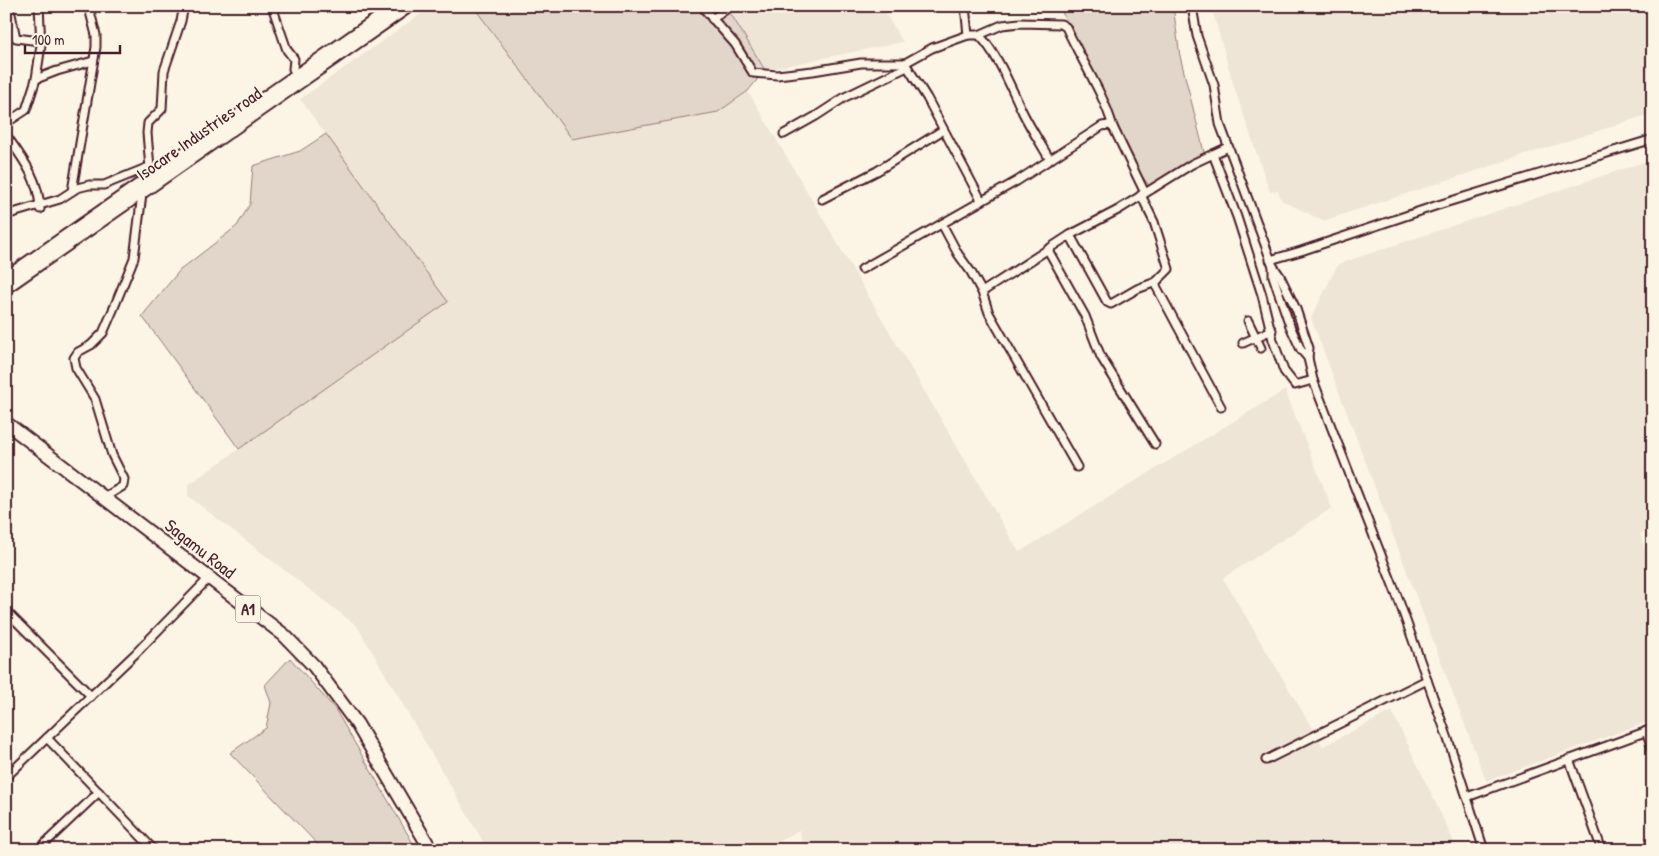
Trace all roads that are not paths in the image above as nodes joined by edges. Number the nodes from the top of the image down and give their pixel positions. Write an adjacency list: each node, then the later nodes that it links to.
1 (7, 6): 15 (street)
2 (39, 6): 15 (street)
3 (184, 6): 30 (street)
4 (272, 6): 18 (street)
5 (395, 6): 18 (street, Isocare Industries road)
6 (410, 6): 20 (street, Isocare Industries road)
7 (704, 6): 12 (street)
8 (731, 6): 12 (street)
9 (965, 6): 13 (street)
10 (1192, 6): 27 (street)
11 (89, 8): 16 (street)
12 (712, 19): 17 (street)
13 (968, 35): 14 (street); 17 (street)
14 (978, 35): 22 (street); 29 (street)
15 (40, 40): 19 (street)
16 (93, 61): 19 (street); 31 (street)
17 (906, 65): 23 (street); 24 (street)
18 (297, 75): 20 (street, Isocare Industries road)
19 (36, 80): 21 (street)
20 (281, 91): 30 (street, Isocare Industries road); 32 (street, Isocare Industries road)
21 (6, 123)
22 (1113, 127): 29 (street); 33 (street)
23 (943, 130): 34 (street); 35 (street)
24 (784, 134)
25 (6, 135): 36 (street)
26 (1653, 139): 41 (street)
27 (1228, 147): 28 (street); 41 (street)
28 (1213, 154): 33 (street); 49 (street)
29 (1050, 160): 35 (street)
30 (154, 170): 31 (street); 42 (street, Isocare Industries road)
31 (72, 191): 36 (street)
32 (142, 194): 42 (street, Isocare Industries road); 59 (street)
33 (1143, 194): 39 (street); 45 (street)
34 (822, 199)
35 (981, 200): 38 (street)
36 (40, 207): 37 (street)
37 (6, 216)
38 (942, 224): 43 (street); 47 (street)
39 (1070, 235): 40 (street); 45 (street)
40 (1048, 250): 47 (street); 57 (street)
41 (1271, 263): 53 (street); 53 (street)
42 (32, 264): 44 (street, Isocare Industries road); 46 (street, Isocare Industries road)
43 (862, 269)
44 (6, 277)
45 (1156, 282): 55 (street)
46 (6, 288)
47 (982, 292): 58 (street)
48 (1248, 321): 50 (street)
49 (1272, 330): 50 (street); 54 (street)
50 (1256, 338): 51 (street); 52 (street)
51 (1243, 343)
52 (1261, 348)
53 (1308, 358): 54 (street)
54 (1314, 380): 62 (street)
55 (1221, 408)
56 (6, 423): 59 (highway, Sagamu Road / A1)
57 (1155, 444)
58 (1076, 467)
59 (105, 497): 60 (highway, Sagamu Road / A1)
60 (209, 578): 63 (street); 72 (highway, Sagamu Road / A1)
61 (6, 610): 63 (street)
62 (1427, 680): 68 (street); 71 (street)
63 (91, 696): 65 (street)
64 (1649, 730): 66 (street); 67 (street)
65 (47, 738): 69 (street); 70 (street)
66 (1653, 750)
67 (1569, 759): 71 (street); 76 (street)
68 (1266, 760)
69 (6, 777)
70 (99, 792): 73 (street); 74 (street)
71 (1467, 797): 75 (street)
72 (426, 848)
73 (38, 850)
74 (154, 850)
75 (1484, 850)
76 (1602, 850)

